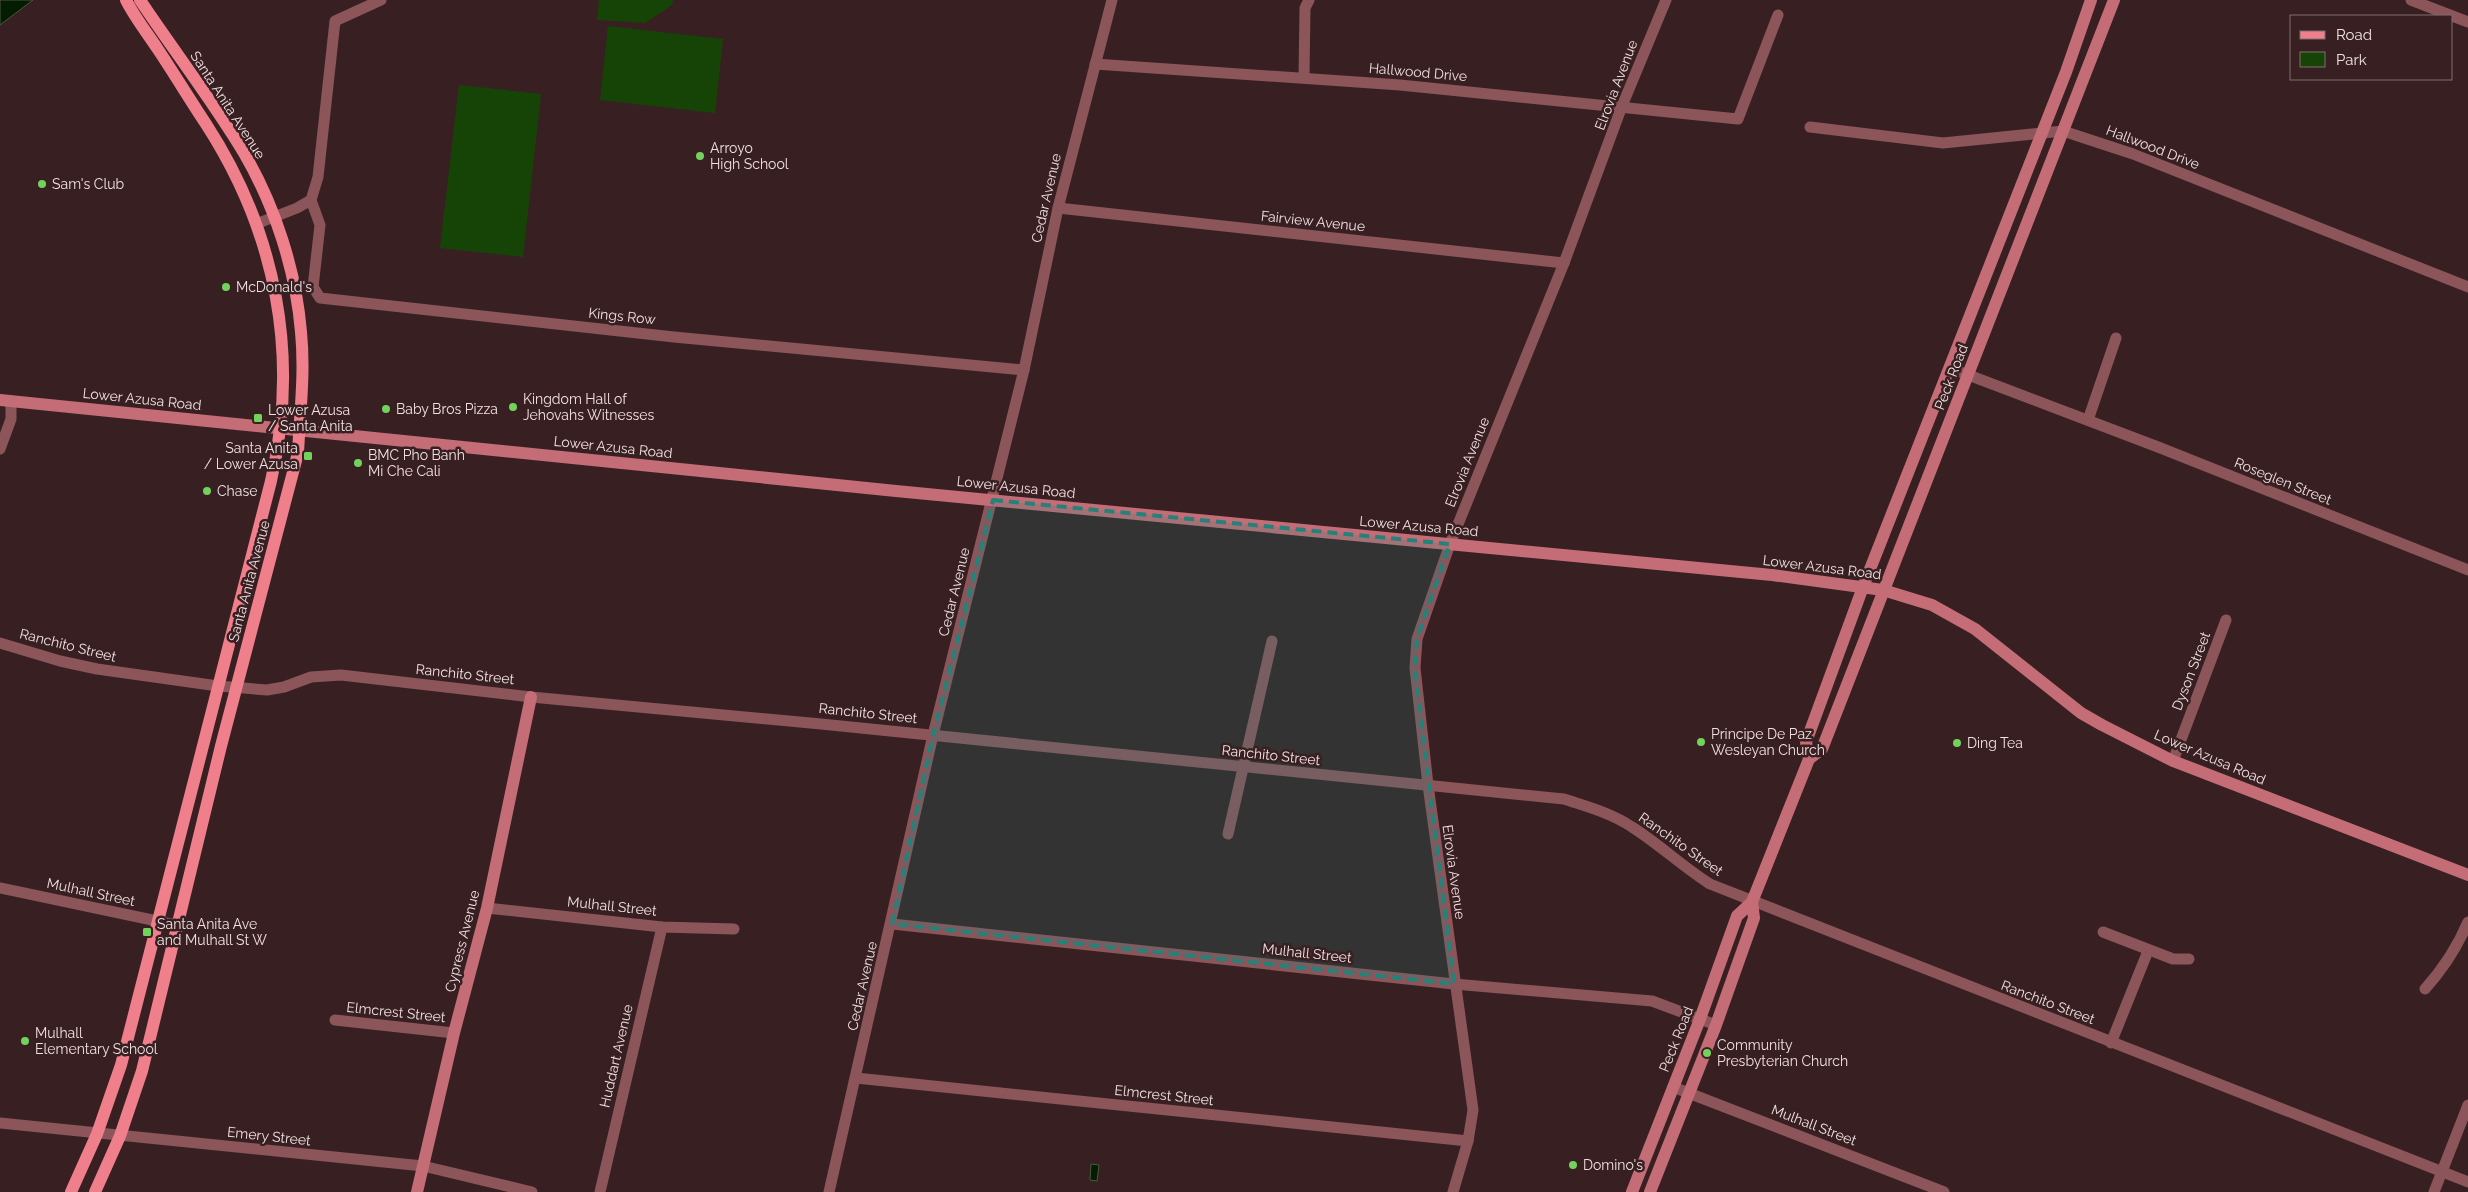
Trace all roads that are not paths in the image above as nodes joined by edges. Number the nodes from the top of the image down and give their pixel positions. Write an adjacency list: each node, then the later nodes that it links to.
1 (126, 0): 16 (main road, Santa Anita Avenue)
2 (140, 0): 21 (main road, Santa Anita Avenue)
3 (381, 0): 22 (street)
4 (1112, 0): 14 (street, Cedar Avenue)
5 (1309, 0): 15 (street)
6 (1666, 0): 17 (street, Elrovia Avenue)
7 (2090, 0): 20 (main road, Peck Road)
8 (2114, 0): 19 (main road, Peck Road)
9 (2411, 0): 11 (street)
10 (1778, 15): 17 (street, Hallwood Drive)
11 (2450, 15)
12 (2453, 16): 13 (street)
13 (2468, 22)
14 (1096, 64): 15 (street, Hallwood Drive); 23 (street, Cedar Avenue)
15 (1304, 77): 17 (street, Hallwood Drive)
16 (192, 106): 21 (main road); 25 (main road, Santa Anita Avenue)
17 (1622, 106): 26 (street, Elrovia Avenue)
18 (1810, 127): 20 (street, Hallwood Drive)
19 (2063, 131): 20 (street, Hallwood Drive); 27 (street, Hallwood Drive); 31 (main road, Peck Road)
20 (2041, 133): 29 (main road, Peck Road)
21 (234, 138): 24 (main road, Santa Anita Avenue)
22 (312, 200): 24 (street); 30 (street, Kings Row)
23 (1058, 208): 26 (street, Fairview Avenue); 30 (street, Cedar Avenue)
24 (274, 218): 25 (street); 35 (main road, Santa Anita Avenue)
25 (256, 224): 34 (main road, Santa Anita Avenue)
26 (1564, 263): 38 (street, Elrovia Avenue)
27 (2468, 287)
28 (2116, 338): 33 (street)
29 (1950, 368): 31 (street, Roseglen Street); 40 (main road, Peck Road)
30 (1024, 370): 37 (street, Cedar Avenue)
31 (1968, 375): 33 (street, Roseglen Street); 41 (main road, Peck Road)
32 (5, 401): 34 (main road, Lower Azusa Road); 36 (street)
33 (2088, 420): 39 (street, Roseglen Street)
34 (282, 428): 35 (main road, Lower Azusa Road); 45 (main road, Santa Anita Avenue)
35 (299, 431): 37 (main road, Lower Azusa Road); 46 (main road, Santa Anita Avenue)
36 (0, 449)
37 (993, 500): 38 (main road, Lower Azusa Road); 48 (street, Cedar Avenue)
38 (1450, 544): 40 (main road, Lower Azusa Road); 52 (street, Elrovia Avenue)
39 (2468, 570)
40 (1863, 587): 41 (main road, Lower Azusa Road); 49 (main road, Peck Road)
41 (1883, 590): 49 (main road, Peck Road); 50 (main road, Lower Azusa Road)
42 (2226, 620): 50 (street, Dyson Street)
43 (1272, 641): 51 (street)
44 (0, 643): 45 (street, Ranchito Street)
45 (218, 686): 46 (street, Ranchito Street); 58 (main road, Santa Anita Avenue)
46 (236, 688): 47 (street, Ranchito Street); 61 (main road, Santa Anita Avenue)
47 (531, 697): 48 (street, Ranchito Street); 57 (main road, Cypress Avenue)
48 (933, 735): 51 (street, Ranchito Street); 60 (street, Cedar Avenue)
49 (1809, 759): 56 (main road, Peck Road)
50 (2174, 761): 54 (main road, Lower Azusa Road)
51 (1243, 768): 52 (street, Ranchito Street); 53 (street)
52 (1428, 785): 56 (street, Ranchito Street); 67 (street, Elrovia Avenue)
53 (1228, 834)
54 (2468, 875)
55 (0, 888): 58 (street, Mulhall Street)
56 (1752, 902): 69 (main road, Peck Road); 71 (main road, Peck Road); 73 (street, Ranchito Street)
57 (487, 908): 62 (street, Mulhall Street); 72 (main road, Cypress Avenue)
58 (159, 922): 61 (street, Mulhall Street); 79 (main road, Santa Anita Avenue)
59 (2468, 922): 68 (street)
60 (892, 924): 67 (street, Mulhall Street); 74 (street, Cedar Avenue)
61 (176, 926): 80 (main road, Santa Anita Avenue)
62 (662, 927): 63 (street, Mulhall Street); 89 (street, Huddart Avenue)
63 (734, 928)
64 (2103, 932): 65 (street)
65 (2148, 951): 66 (street); 73 (street)
66 (2189, 959)
67 (1454, 984): 69 (street, Mulhall Street); 81 (street, Elrovia Avenue)
68 (2425, 988)
69 (1700, 1019): 71 (street, Mulhall Street); 75 (main road, Peck Road)
70 (335, 1020): 72 (street, Elmcrest Street)
71 (1716, 1025): 76 (main road, Peck Road)
72 (454, 1032): 82 (main road, Cypress Avenue)
73 (2111, 1043): 83 (street, Ranchito Street)
74 (856, 1078): 81 (street, Elmcrest Street); 90 (street, Cedar Avenue)
75 (1673, 1086): 76 (street, Mulhall Street); 92 (main road, Peck Road)
76 (1688, 1092): 93 (main road, Peck Road); 94 (street, Mulhall Street)
77 (2468, 1105): 83 (street)
78 (0, 1123): 79 (street, Emery Street)
79 (97, 1134): 80 (street, Emery Street); 85 (main road, Santa Anita Avenue)
80 (120, 1136): 82 (street, Emery Street); 86 (main road, Santa Anita Avenue)
81 (1468, 1141): 91 (street, Elrovia Avenue)
82 (423, 1166): 87 (main road, Cypress Avenue); 88 (street, Emery Street)
83 (2442, 1172): 84 (street, Ranchito Street); 95 (street)
84 (2468, 1182)
85 (71, 1192)
86 (95, 1192)
87 (417, 1192)
88 (532, 1192)
89 (600, 1192)
90 (829, 1192)
91 (1453, 1192)
92 (1632, 1192)
93 (1650, 1192)
94 (1944, 1192)
95 (2434, 1192)

